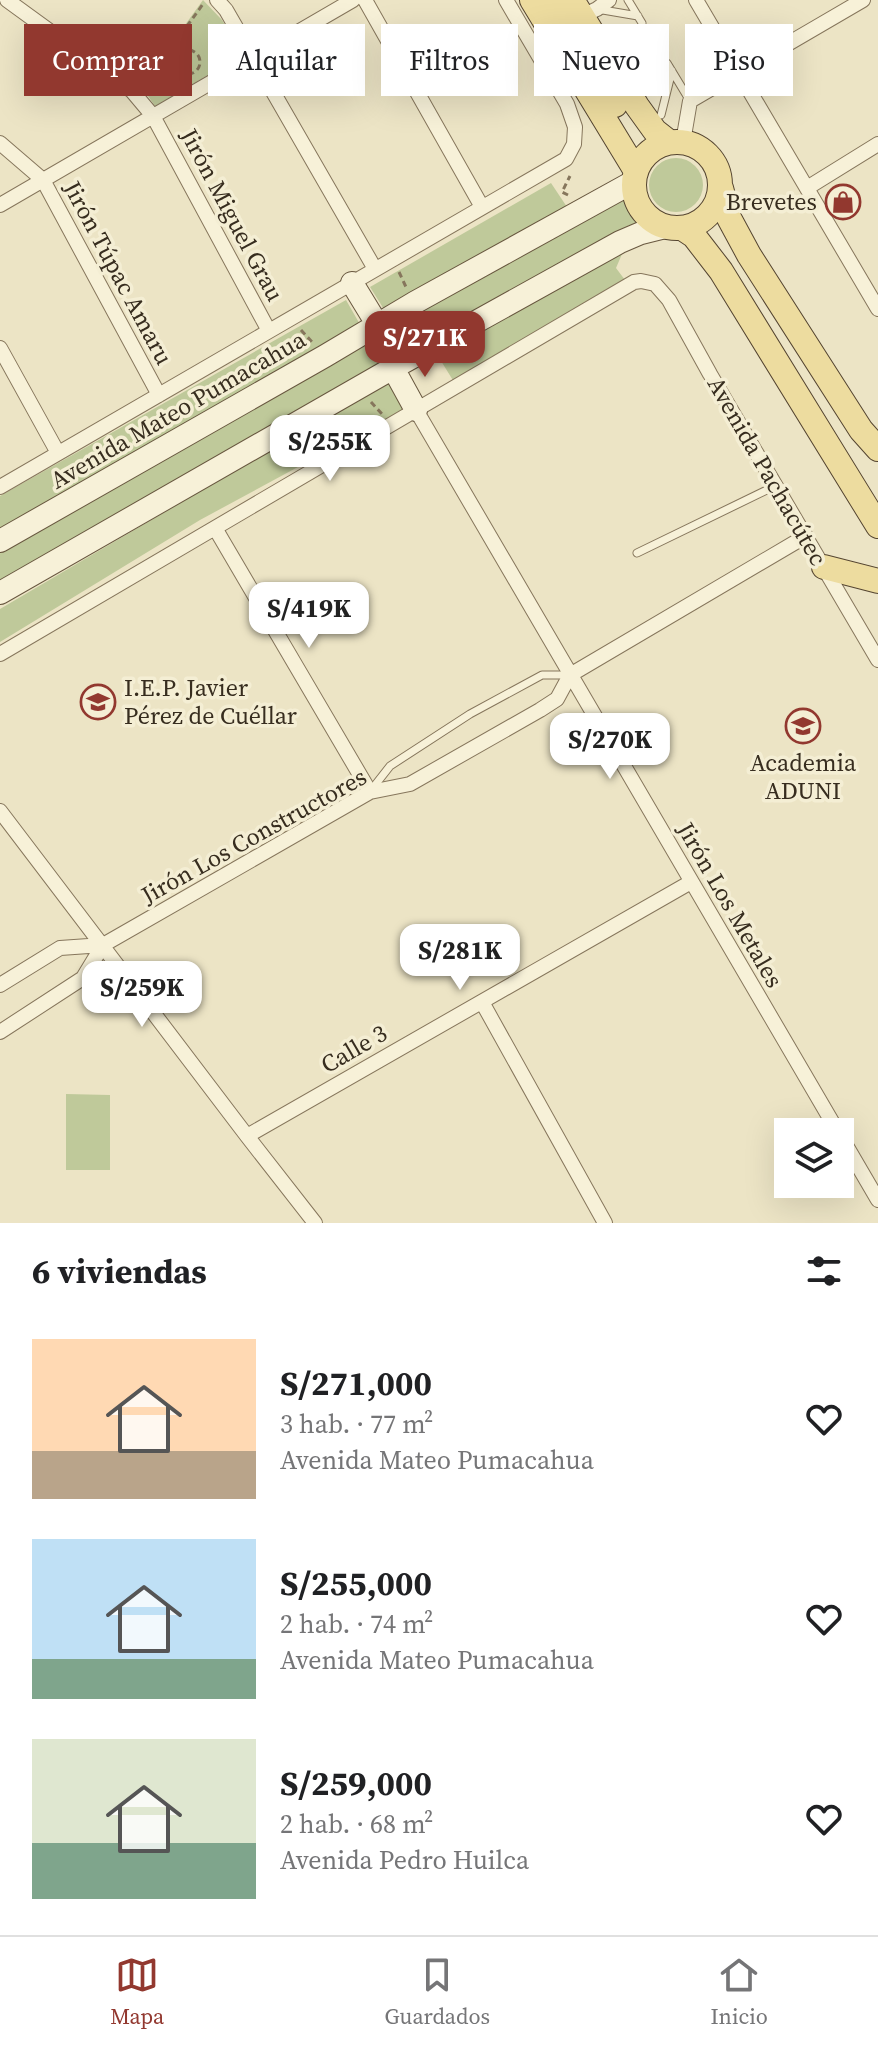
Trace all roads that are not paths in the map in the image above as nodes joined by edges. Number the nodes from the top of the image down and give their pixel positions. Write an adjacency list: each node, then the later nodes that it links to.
1 (353, 0): 13 (street)
2 (365, 0): 31 (street)
3 (506, 0): 31 (street, Avenida Mateo Pumacahua)
4 (532, 0): 26 (main road)
5 (553, 0): 26 (main road)
6 (628, 0): 11 (lane)
7 (696, 0): 14 (street)
8 (863, 0): 15 (street)
9 (4, 1): 22 (street, Jirón Miguel Grau)
10 (213, 5): 12 (street)
11 (590, 5): 21 (main road); 23 (main road)
12 (234, 24)
13 (312, 24)
14 (710, 24)
15 (793, 41)
16 (208, 84): 22 (street)
17 (275, 96): 33 (street)
18 (699, 96): 20 (street)
19 (753, 96): 29 (street)
20 (690, 101): 21 (lane); 23 (street)
21 (661, 115): 23 (main road)
22 (153, 116): 27 (street); 37 (street, Jirón Miguel Grau)
23 (676, 142): 26 (main road); 28 (main road)
24 (0, 143): 27 (street, Jirón Túpac Amaru)
25 (878, 144): 29 (street)
26 (637, 171): 32 (main road); 36 (main road, Avenida Mateo Pumacahua)
27 (43, 180): 30 (street); 40 (street, Jirón Túpac Amaru)
28 (721, 188): 32 (main road); 42 (main road)
29 (807, 188): 35 (street)
30 (0, 205)
31 (482, 207): 33 (street, Avenida Mateo Pumacahua)
32 (673, 228): 39 (main road); 47 (main road)
33 (375, 269): 34 (street, Avenida Mateo Pumacahua)
34 (352, 283): 36 (main road); 37 (street, Avenida Mateo Pumacahua)
35 (878, 309)
36 (377, 324): 50 (main road, Avenida Mateo Pumacahua)
37 (269, 331): 40 (street, Avenida Mateo Pumacahua)
38 (0, 348): 44 (street)
39 (393, 368): 41 (main road); 54 (main road)
40 (159, 395): 44 (street, Avenida Mateo Pumacahua)
41 (416, 410): 45 (street, Avenida Pachacútec); 48 (street); 57 (street, Jirón Los Metales)
42 (869, 433): 43 (main road)
43 (878, 449)
44 (58, 453): 46 (street, Avenida Mateo Pumacahua)
45 (776, 485): 49 (street, Avenida Pachacútec); 51 (lane)
46 (0, 487)
47 (878, 526)
48 (215, 528): 55 (street); 58 (street)
49 (806, 536): 52 (street, Avenida Pachacútec); 57 (street, Jirón Los Constructores)
50 (0, 541)
51 (637, 553)
52 (824, 567): 53 (main road); 56 (street, Avenida Pachacútec)
53 (878, 581)
54 (0, 593)
55 (0, 654)
56 (878, 660)
57 (570, 675): 58 (street, Jirón Los Constructores); 58 (lane); 60 (street, Jirón Los Metales)
58 (370, 792): 61 (street, Jirón Los Constructores)
59 (0, 811): 61 (street)
60 (691, 882): 63 (street, Calle 3); 65 (street, Jirón Los Metales)
61 (103, 945): 62 (street, Jirón Los Constructores); 64 (street); 66 (street)
62 (0, 985)
63 (482, 1002): 66 (street, Calle 3); 70 (street)
64 (0, 1032)
65 (830, 1118)
66 (247, 1136): 69 (street)
67 (854, 1159): 68 (street, Jirón Los Metales)
68 (878, 1200)
69 (315, 1223)
70 (605, 1223)

